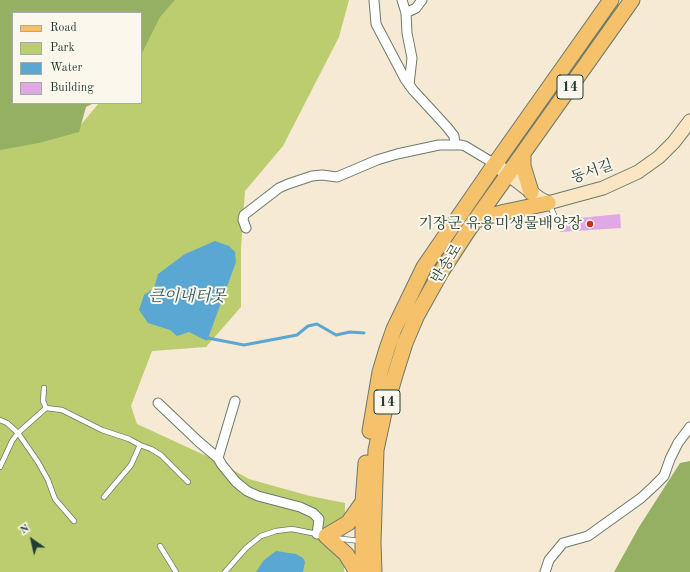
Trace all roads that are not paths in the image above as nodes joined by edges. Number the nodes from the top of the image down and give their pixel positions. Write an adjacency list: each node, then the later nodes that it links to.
1 (374, 0): 7 (street)
2 (402, 0): 6 (street)
3 (422, 0): 6 (street)
4 (611, 0): 11 (main road, 반송로 / 14)
5 (632, 0): 10 (main road, 반송로 / 14)
6 (406, 13): 7 (street)
7 (409, 84): 9 (street)
8 (690, 121): 14 (street, 동서길)
9 (455, 145): 11 (street); 18 (street)
10 (523, 153): 12 (main road, 반송로 / 14); 13 (main road)
11 (495, 164): 12 (street); 15 (main road, 반송로 / 14)
12 (508, 174): 13 (street); 17 (main road, 반송로 / 14)
13 (530, 192): 14 (street)
14 (548, 203): 16 (lane); 17 (main road)
15 (468, 204): 19 (main road); 32 (main road, 반송로 / 14)
16 (555, 216)
17 (476, 220): 19 (main road, 반송로 / 14)
18 (246, 228)
19 (462, 240): 35 (main road, 반송로 / 14)
20 (44, 388): 23 (lane)
21 (235, 402): 28 (street)
22 (158, 403): 28 (street)
23 (46, 408): 26 (lane); 27 (lane)
24 (0, 420): 26 (lane)
25 (690, 427): 42 (street)
26 (18, 433): 29 (lane); 33 (lane)
27 (140, 445): 30 (lane); 31 (lane)
28 (218, 458): 34 (street)
29 (0, 467)
30 (188, 482)
31 (104, 497)
32 (363, 502): 34 (main road); 35 (main road, 반송로 / 14)
33 (74, 521)
34 (322, 535): 35 (lane); 38 (lane); 39 (main road)
35 (368, 542): 40 (main road, 반송로 / 14); 41 (main road, 반송로 / 14)
36 (160, 546): 37 (lane)
37 (176, 572)
38 (225, 572)
39 (357, 572)
40 (363, 572)
41 (374, 572)
42 (545, 572)

